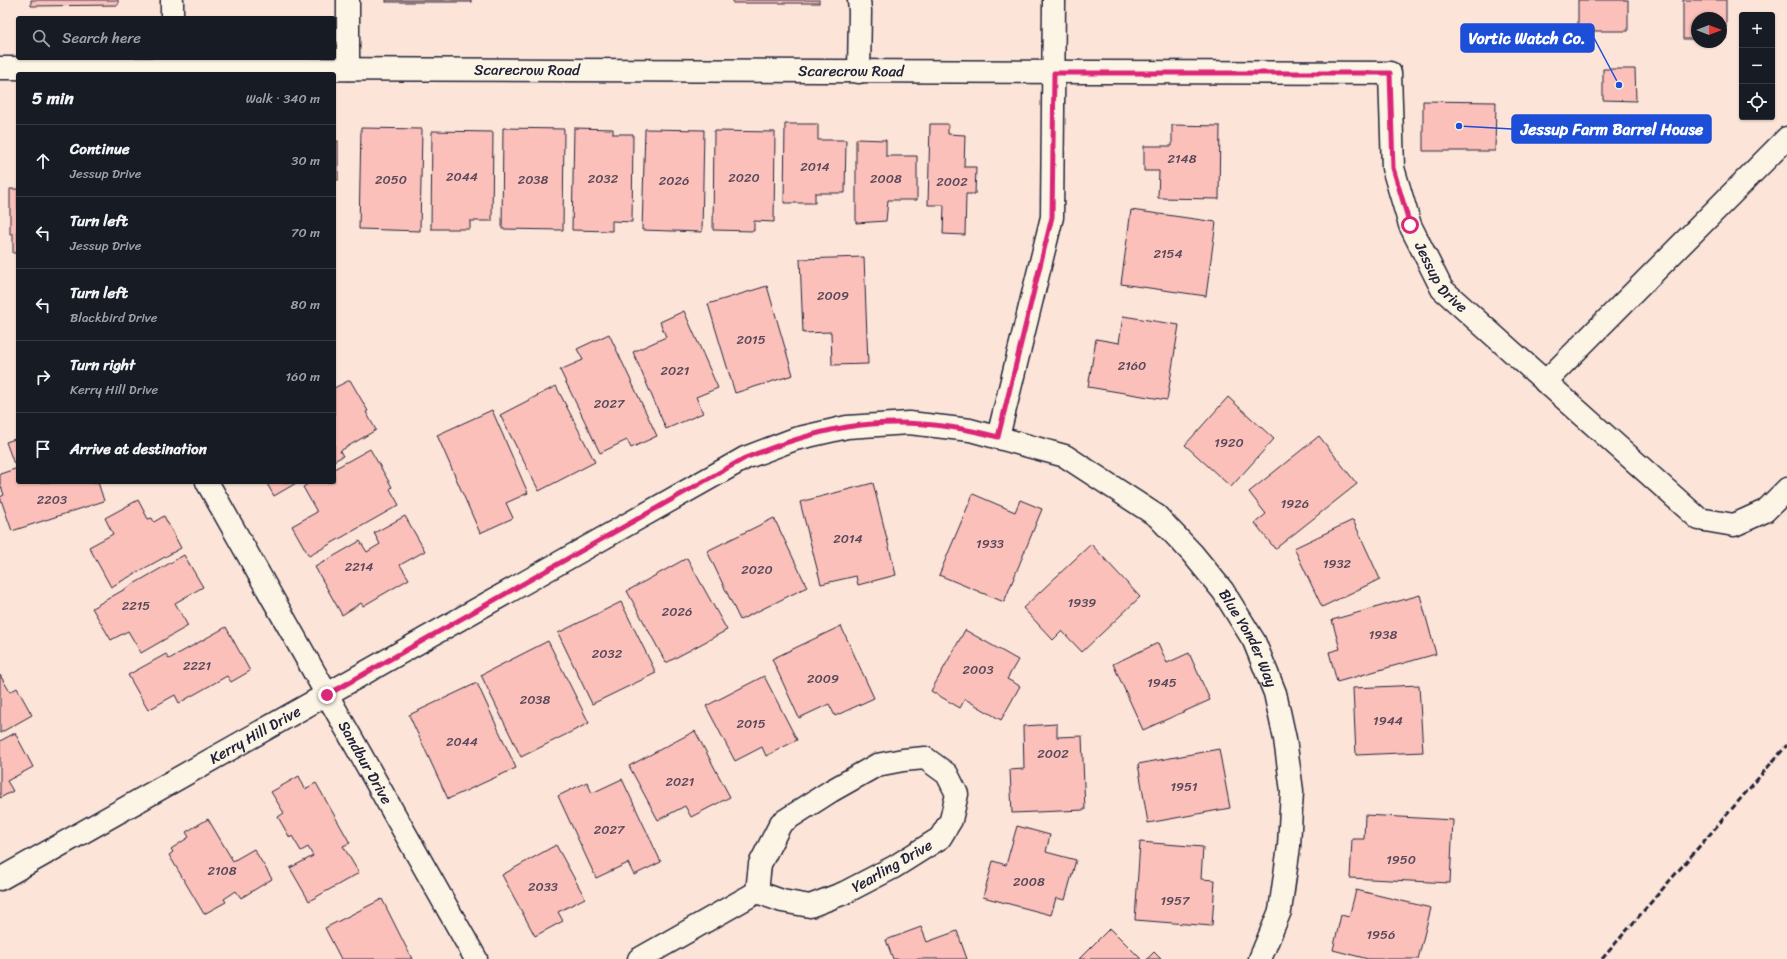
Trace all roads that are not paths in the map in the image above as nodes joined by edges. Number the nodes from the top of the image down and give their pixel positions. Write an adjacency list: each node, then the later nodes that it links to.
1 (172, 0): 5 (street)
2 (348, 0): 8 (street)
3 (859, 0): 9 (street)
4 (1054, 0): 10 (street)
5 (172, 16)
6 (172, 67): 7 (street, Scarecrow Road); 8 (street, Scarecrow Road)
7 (0, 68)
8 (348, 68): 9 (street, Scarecrow Road)
9 (859, 72): 10 (street, Scarecrow Road)
10 (1054, 73): 12 (street, Jessup Drive); 13 (street)
11 (1787, 138): 12 (street)
12 (1546, 382): 15 (street, Jessup Drive)
13 (998, 437): 16 (street, Kerry Hill Drive); 21 (street, Blue Yonder Way)
14 (208, 484): 16 (street, Sandbur Drive)
15 (1787, 488)
16 (327, 695): 17 (street, Kerry Hill Drive); 19 (street, Sandbur Drive)
17 (0, 879)
18 (758, 892): 18 (street, Yearling Drive); 20 (street)
19 (476, 959)
20 (639, 959)
21 (1260, 959)

